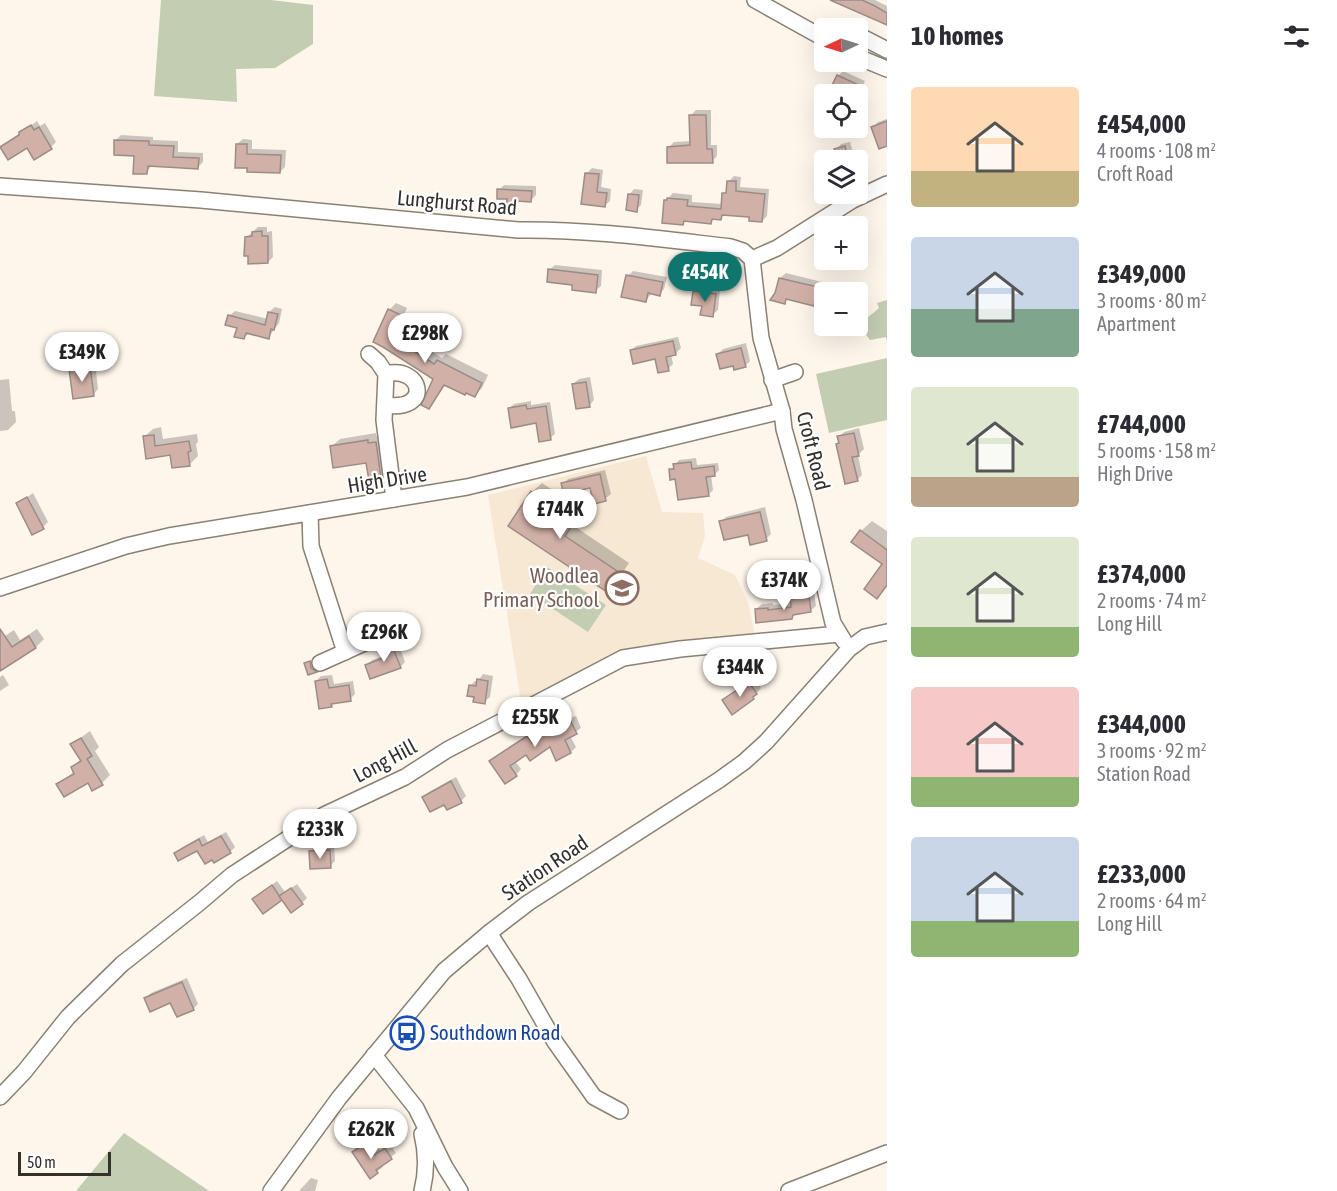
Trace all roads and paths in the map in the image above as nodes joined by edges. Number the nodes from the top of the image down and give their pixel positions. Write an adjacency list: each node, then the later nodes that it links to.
1 (755, 0): 2 (street)
2 (814, 33)
3 (868, 40): 4 (street)
4 (887, 50)
5 (868, 61): 6 (street)
6 (887, 69)
7 (887, 184): 9 (street)
8 (0, 186): 9 (street, Lunghurst Road)
9 (752, 259): 13 (street, Croft Road)
10 (369, 354): 12 (street)
11 (795, 372): 13 (street)
12 (386, 374): 14 (street); 14 (street)
13 (772, 380): 15 (street, Croft Road)
14 (385, 405): 16 (street)
15 (782, 411): 16 (street, High Drive); 20 (street, Croft Road)
16 (394, 499): 17 (street, High Drive)
17 (309, 513): 18 (street, High Drive); 23 (street)
18 (0, 588)
19 (887, 632): 22 (street, Station Road)
20 (839, 634): 22 (street, Croft Road); 27 (street, Long Hill)
21 (380, 636): 23 (street)
22 (849, 649): 25 (street, Station Road)
23 (345, 652): 24 (street)
24 (320, 663)
25 (489, 933): 26 (street, Station Road); 29 (street)
26 (374, 1055): 28 (street); 31 (street, Station Road)
27 (0, 1097)
28 (416, 1108): 32 (street); 33 (street)
29 (620, 1111)
30 (887, 1153): 34 (street)
31 (271, 1191)
32 (422, 1191)
33 (460, 1191)
34 (789, 1191)

